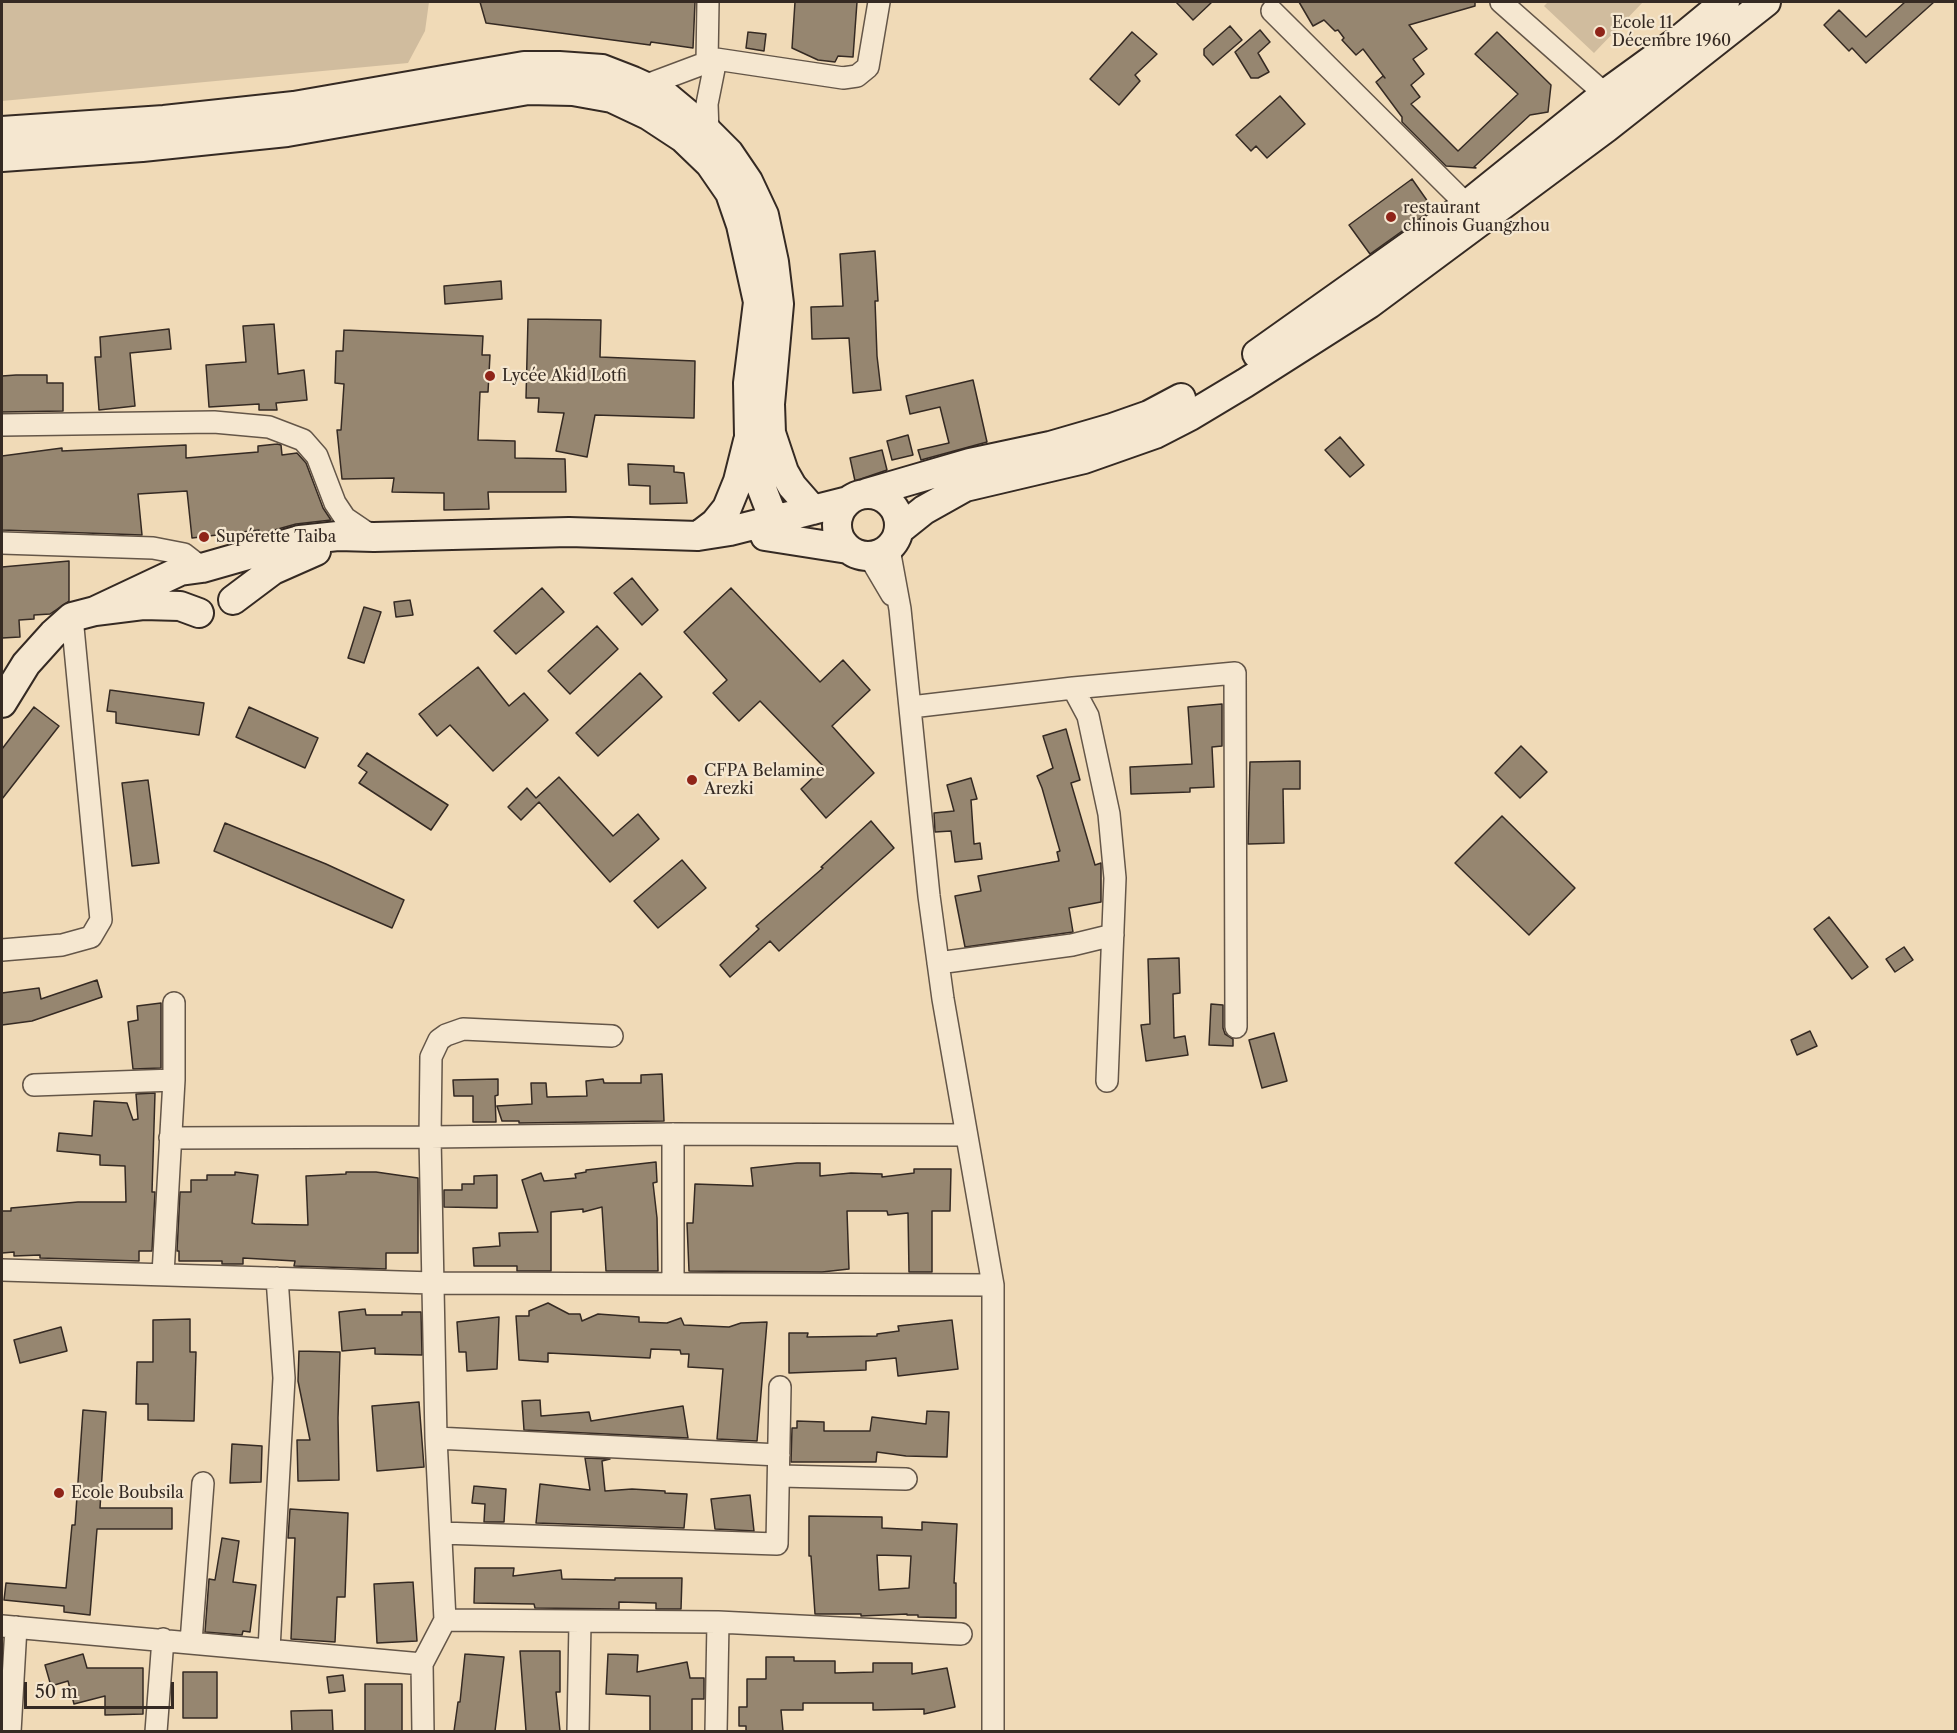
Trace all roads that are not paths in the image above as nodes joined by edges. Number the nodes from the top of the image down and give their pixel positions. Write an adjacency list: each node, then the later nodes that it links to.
1 (708, 2): 7 (street)
2 (879, 2): 7 (street)
3 (1501, 2): 9 (street)
4 (1725, 2): 9 (main road)
5 (1766, 2): 22 (main road)
6 (1272, 11): 13 (street)
7 (712, 61): 8 (street); 11 (street)
8 (644, 86): 10 (main road); 11 (main road)
9 (1605, 94): 13 (main road)
10 (2, 132)
11 (708, 132): 17 (main road)
12 (2, 156): 15 (main road)
13 (1467, 205): 16 (main road)
14 (2, 425): 20 (street)
15 (749, 436): 18 (main road); 19 (main road)
16 (857, 497): 17 (main road); 22 (main road); 22 (main road)
17 (813, 510): 18 (main road)
18 (779, 529): 19 (main road); 22 (main road)
19 (698, 536): 20 (main road)
20 (374, 537): 23 (main road); 24 (main road)
21 (2, 543): 23 (street)
22 (876, 546): 29 (street)
23 (202, 568): 24 (main road); 25 (main road); 26 (main road)
24 (233, 600): 25 (main road)
25 (199, 613): 26 (main road)
26 (84, 614): 28 (main road); 31 (street)
27 (1073, 688): 29 (street); 30 (street); 34 (street)
28 (2, 703)
29 (911, 707): 32 (street)
30 (1113, 935): 32 (street); 37 (street)
31 (2, 950)
32 (938, 963): 40 (street)
33 (174, 1003): 36 (street)
34 (1236, 1026)
35 (612, 1036): 41 (street)
36 (174, 1080): 38 (street); 42 (street)
37 (1107, 1081)
38 (34, 1085)
39 (673, 1134): 40 (street); 41 (street); 47 (street)
40 (966, 1135): 48 (street)
41 (430, 1137): 42 (street); 46 (street)
42 (170, 1138): 44 (street)
43 (2, 1270): 44 (street)
44 (163, 1274): 45 (street)
45 (277, 1278): 46 (street); 62 (street)
46 (433, 1283): 47 (street); 50 (street)
47 (673, 1283): 48 (street)
48 (993, 1286): 69 (street)
49 (780, 1387): 51 (street)
50 (436, 1438): 51 (street); 54 (street)
51 (779, 1465): 52 (street); 54 (street)
52 (906, 1479)
53 (204, 1483): 61 (street)
54 (441, 1533): 55 (street)
55 (444, 1620): 56 (street); 63 (street)
56 (580, 1622): 57 (street); 67 (street)
57 (718, 1622): 59 (street); 68 (street)
58 (9, 1626): 60 (street); 64 (street)
59 (962, 1634)
60 (163, 1639): 61 (street); 65 (street)
61 (191, 1642): 62 (street)
62 (269, 1649): 63 (street)
63 (422, 1664): 66 (street)
64 (10, 1731)
65 (156, 1731)
66 (423, 1731)
67 (578, 1731)
68 (716, 1731)
69 (993, 1731)

